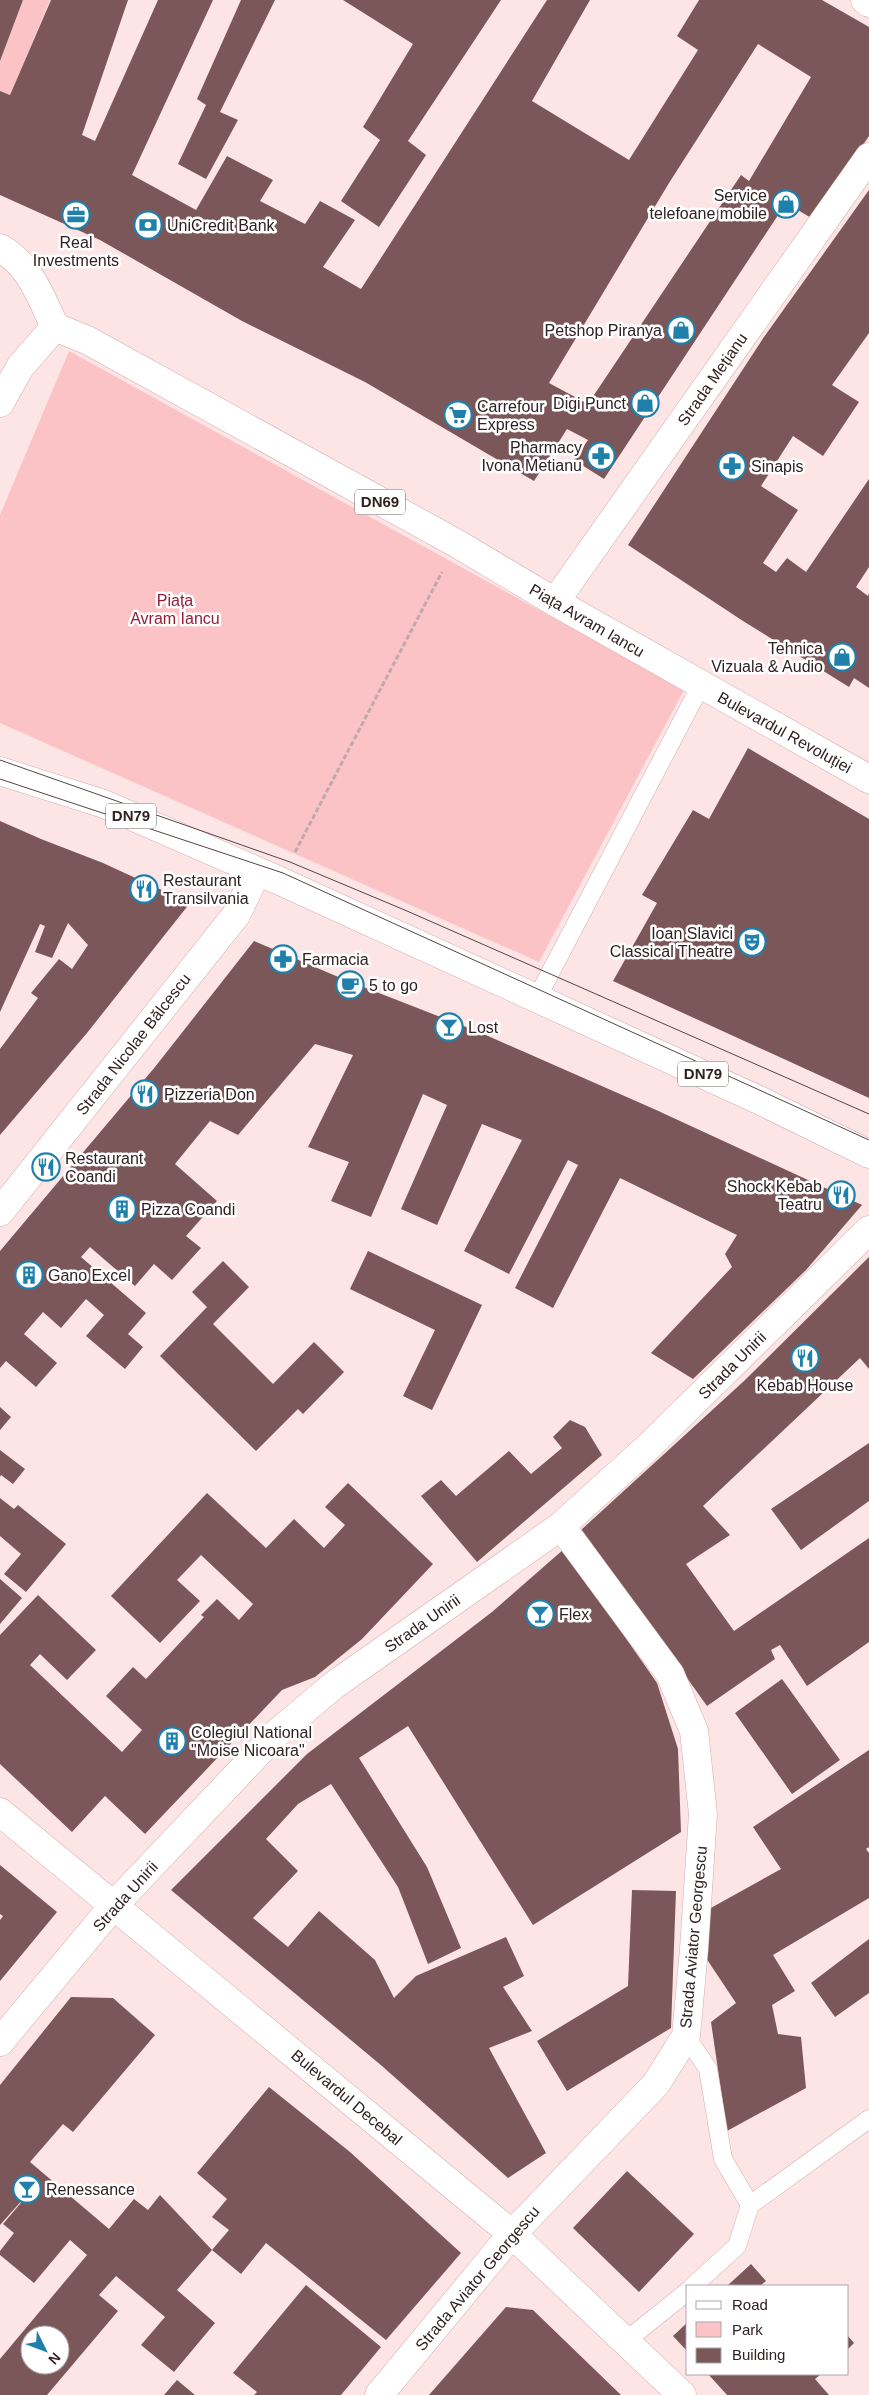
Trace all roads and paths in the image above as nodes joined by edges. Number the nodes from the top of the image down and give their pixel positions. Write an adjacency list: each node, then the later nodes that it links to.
1 (865, 0): 2 (street)
2 (869, 3)
3 (869, 157): 8 (street, Strada Mețianu)
4 (0, 248): 5 (street)
5 (55, 327): 6 (street); 8 (street, Piața Avram Iancu / DN69)
6 (0, 404)
7 (446, 566): 12 (path)
8 (556, 602): 9 (street, Piața Avram Iancu / DN69)
9 (701, 685): 11 (street, Bulevardul Revoluției); 13 (lane)
10 (0, 771): 12 (street, DN79)
11 (869, 779)
12 (268, 876): 13 (street, DN79); 15 (street, Strada Nicolae Bălcescu)
13 (537, 998): 14 (street, DN79)
14 (869, 1154)
15 (0, 1212)
16 (869, 1230): 17 (street, Strada Unirii)
17 (561, 1526): 19 (street, Strada Unirii); 20 (street, Strada Aviator Georgescu)
18 (0, 1812): 19 (street, Bulevardul Decebal)
19 (114, 1905): 21 (street, Strada Unirii); 24 (street, Bulevardul Decebal)
20 (686, 2036): 23 (lane); 24 (street, Strada Aviator Georgescu)
21 (0, 2042)
22 (869, 2119): 23 (lane)
23 (750, 2205): 25 (lane)
24 (512, 2234): 27 (street, Bulevardul Decebal); 28 (street, Strada Aviator Georgescu)
25 (694, 2285)
26 (686, 2293): 27 (lane)
27 (627, 2340): 29 (street, Bulevardul Decebal)
28 (379, 2395)
29 (682, 2395)

